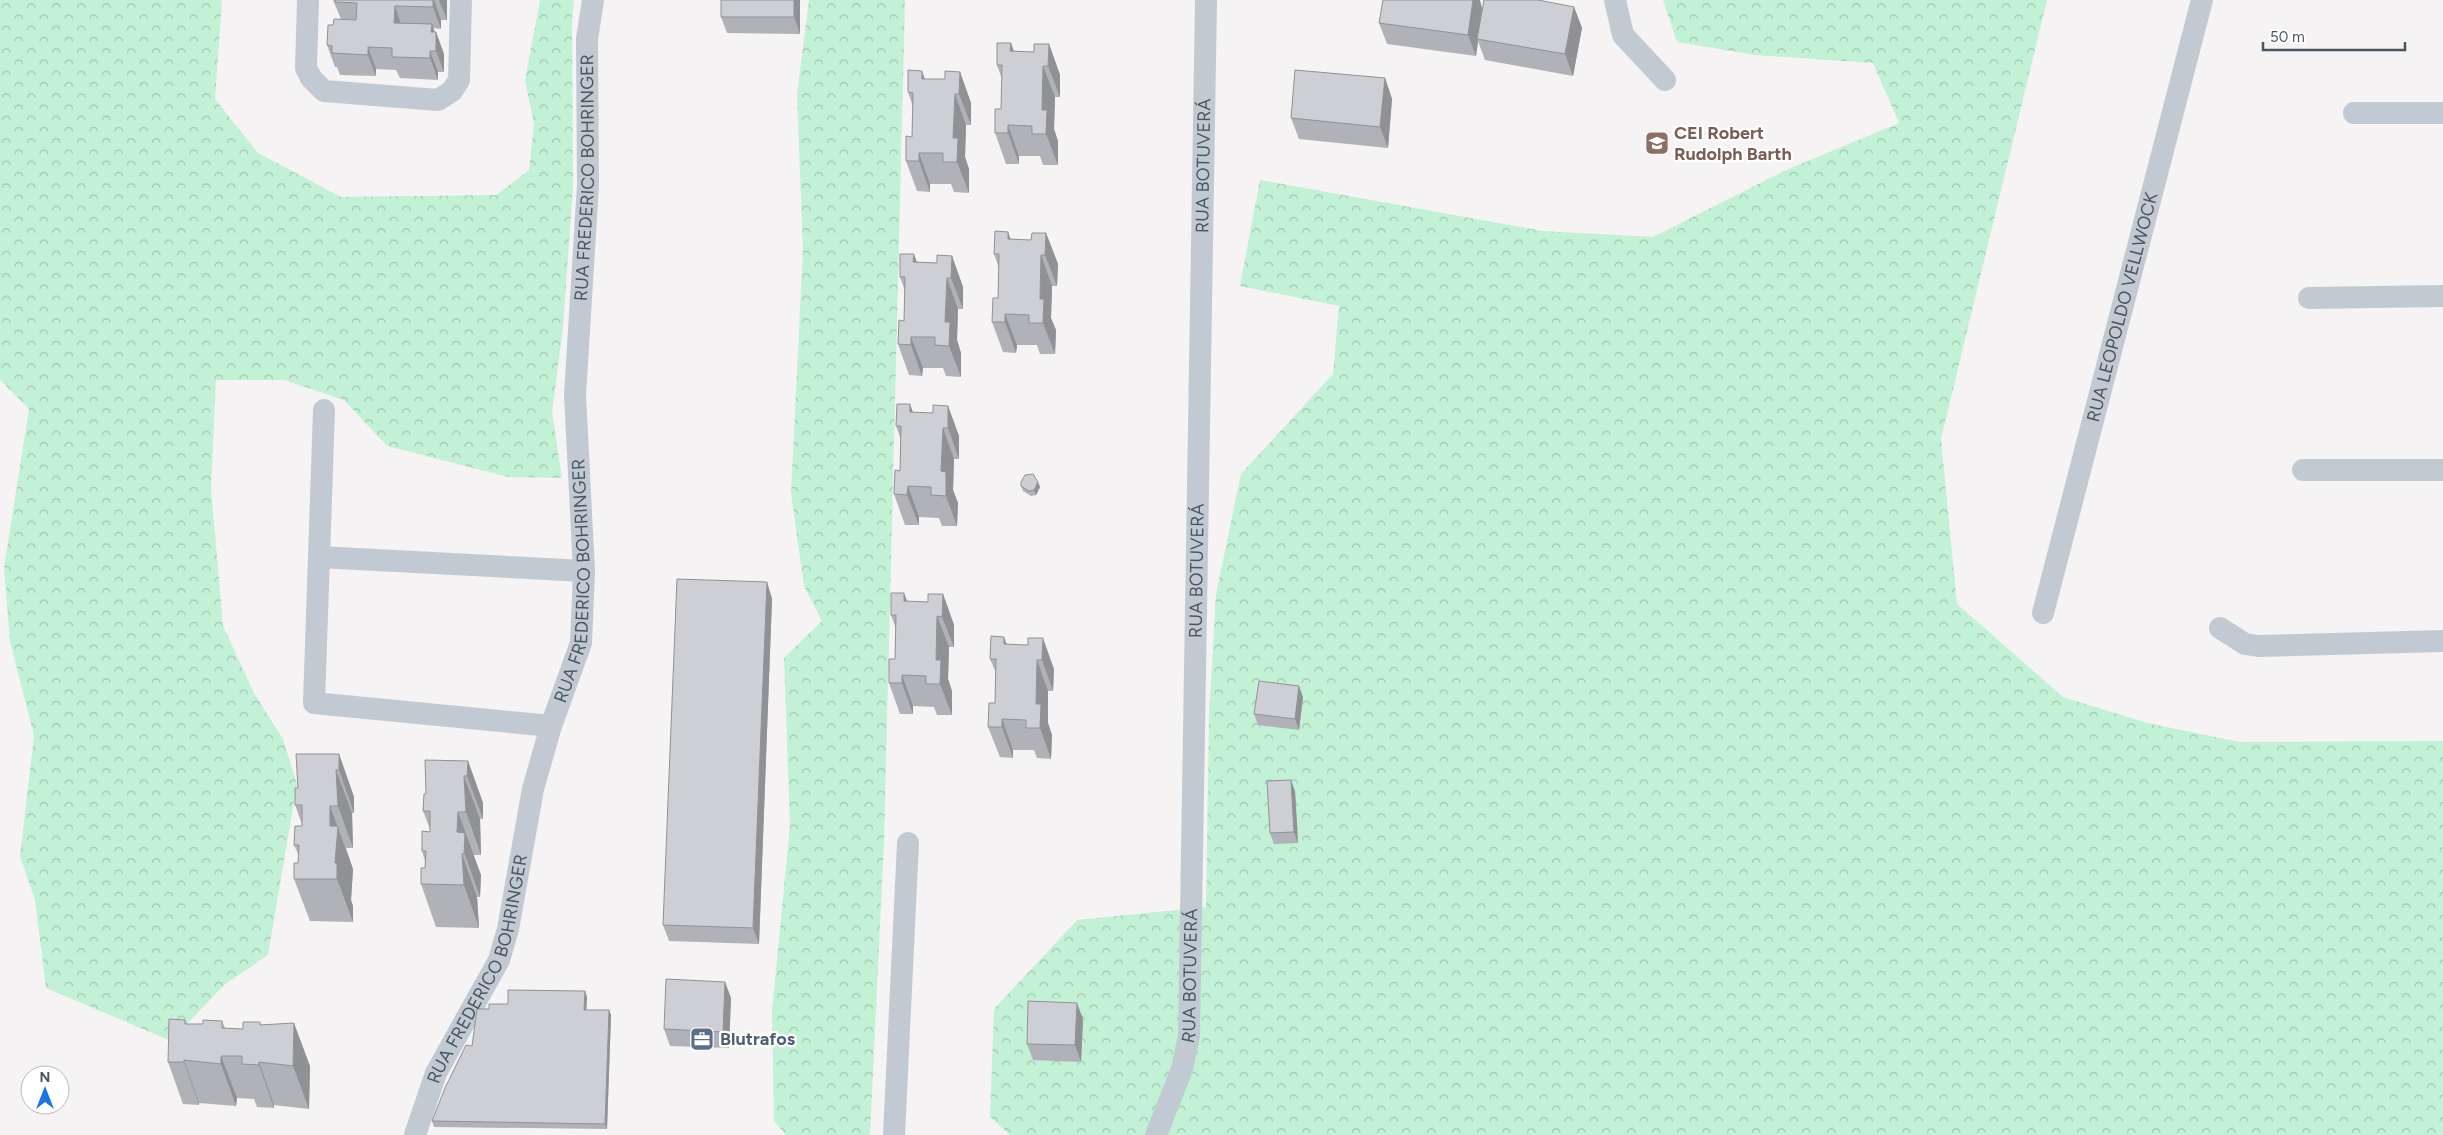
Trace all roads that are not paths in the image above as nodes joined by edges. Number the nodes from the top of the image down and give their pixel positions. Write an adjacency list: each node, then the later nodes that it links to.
1 (308, 0): 2 (street)
2 (461, 0)
3 (594, 0): 16 (street, RUA FREDERICO BOHRINGER)
4 (1206, 0): 24 (street, RUA BOTUVERÁ)
5 (1616, 0): 7 (street)
6 (2202, 0): 17 (street, RUA LEOPOLDO VELLWOCK)
7 (1665, 80)
8 (2354, 112): 9 (street)
9 (2443, 113)
10 (2443, 296): 11 (street)
11 (2309, 298)
12 (324, 410): 15 (street)
13 (2302, 470): 14 (street)
14 (2443, 470)
15 (318, 557): 16 (street); 20 (street)
16 (584, 571): 20 (street, RUA FREDERICO BOHRINGER)
17 (2043, 613)
18 (2220, 628): 19 (street)
19 (2443, 641)
20 (551, 726): 22 (street, RUA FREDERICO BOHRINGER)
21 (908, 843): 23 (street)
22 (415, 1135)
23 (894, 1135)
24 (1156, 1135)

